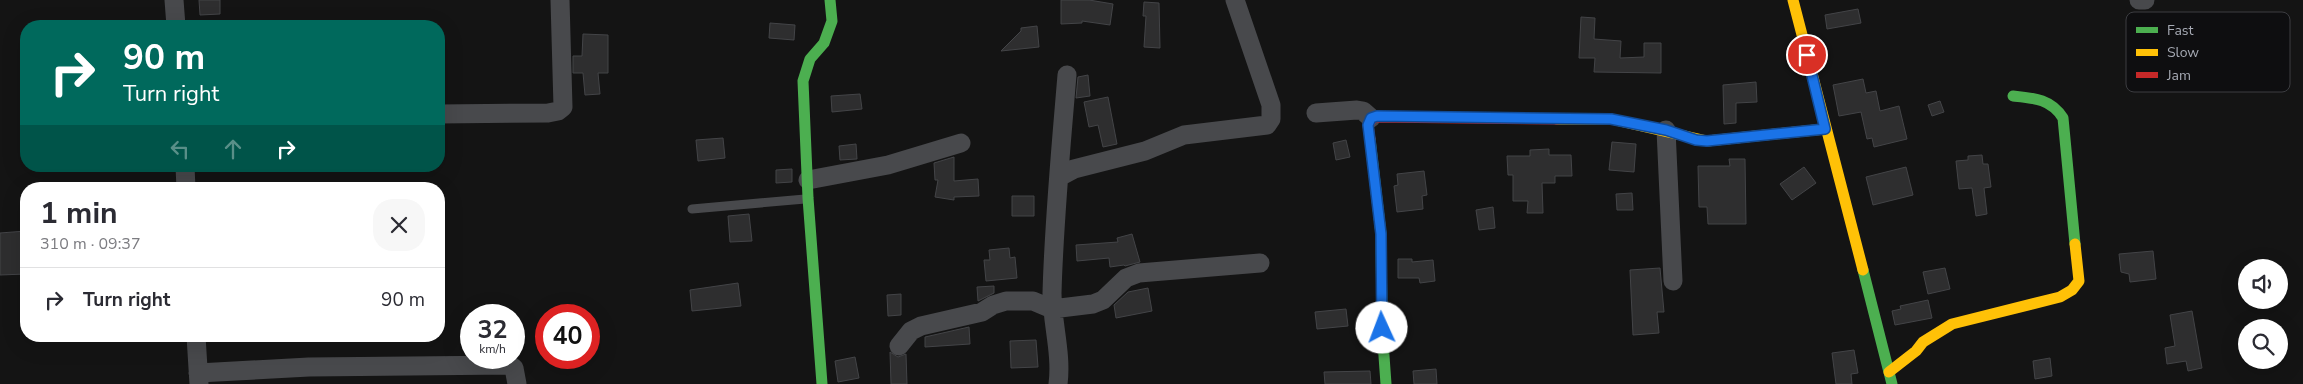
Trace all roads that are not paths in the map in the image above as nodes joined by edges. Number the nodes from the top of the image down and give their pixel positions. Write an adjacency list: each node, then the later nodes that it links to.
1 (174, 0): 8 (street)
2 (560, 0): 11 (street)
3 (830, 0): 18 (street)
4 (1235, 0): 17 (street)
5 (1793, 0): 14 (street)
6 (2139, 0): 7 (street)
7 (2145, 0)
8 (176, 20)
9 (1067, 75): 17 (street)
10 (2013, 96): 25 (street)
11 (445, 114)
12 (1316, 114): 13 (street)
13 (1371, 118): 15 (street); 30 (street)
14 (1825, 129): 15 (street); 25 (street)
15 (1666, 130): 21 (street)
16 (961, 142): 18 (street)
17 (1058, 177): 22 (street)
18 (808, 189): 19 (lane); 28 (street)
19 (692, 209)
20 (1260, 263): 22 (street)
21 (1673, 281)
22 (1052, 309): 24 (street); 29 (street)
23 (196, 342): 26 (street)
24 (899, 346)
25 (1889, 372): 31 (street)
26 (198, 378): 27 (street)
27 (517, 384)
28 (822, 384)
29 (1058, 384)
30 (1386, 384)
31 (1892, 384)

